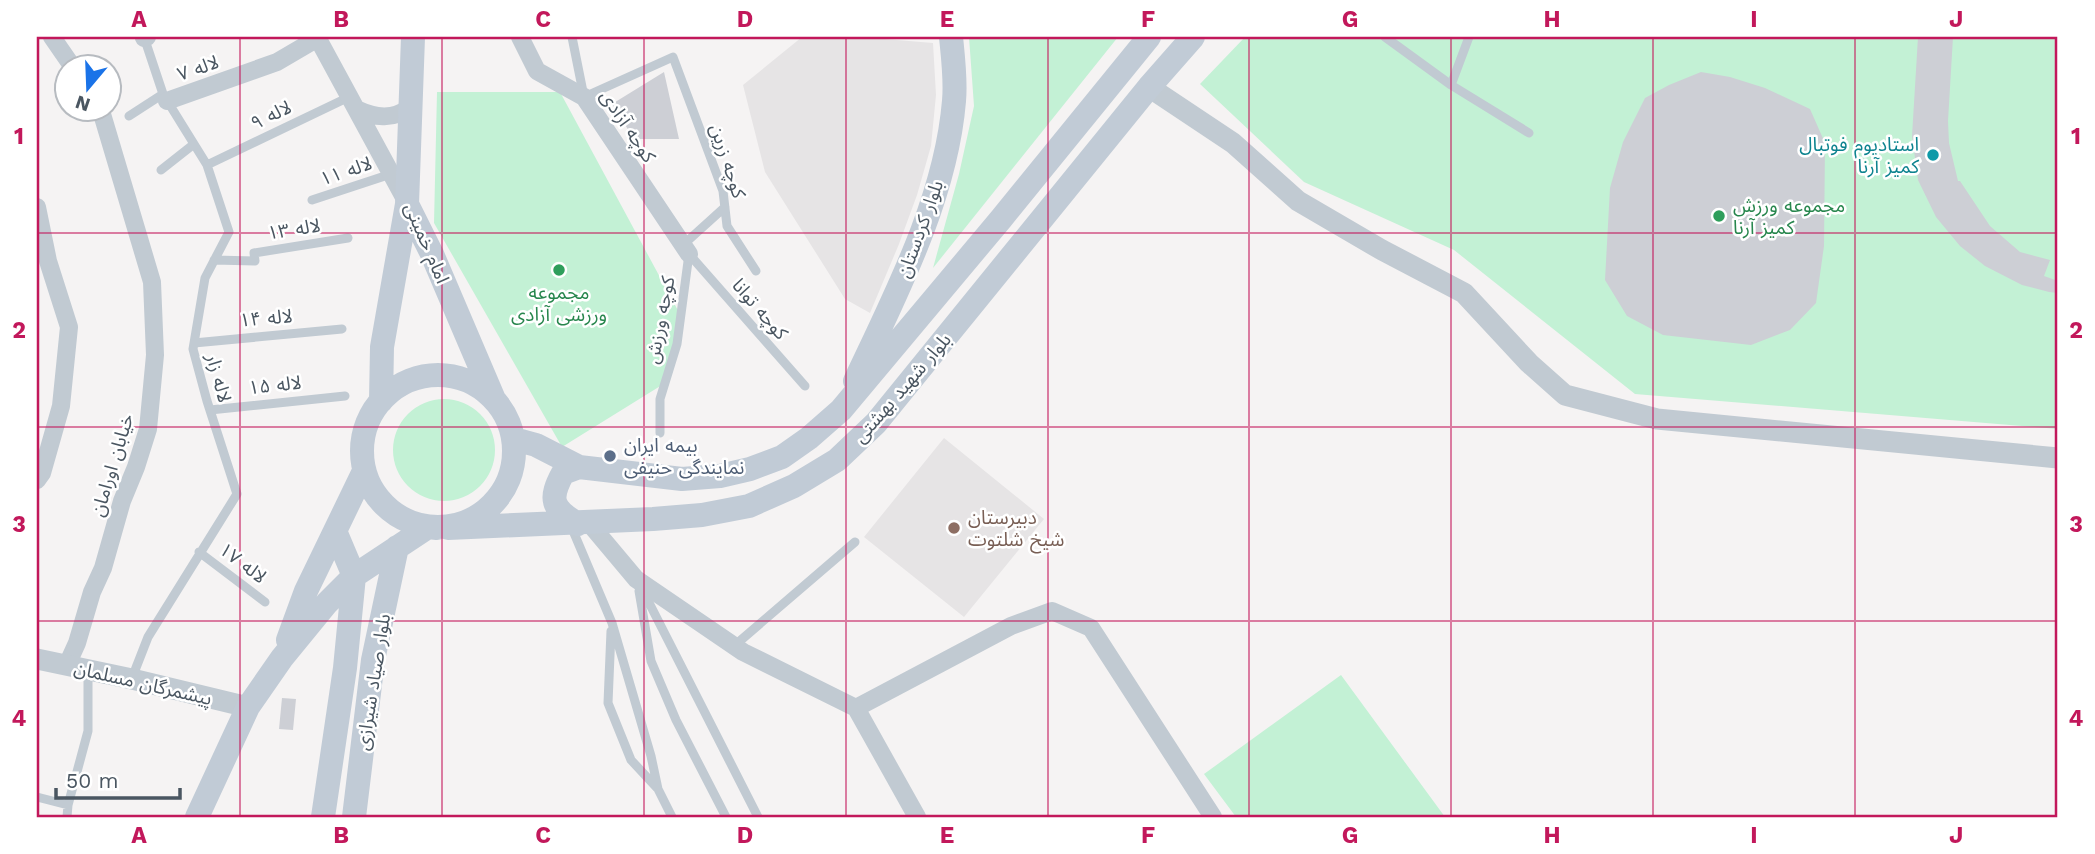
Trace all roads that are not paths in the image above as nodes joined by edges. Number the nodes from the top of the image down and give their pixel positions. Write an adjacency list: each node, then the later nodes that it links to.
1 (52, 37): 12 (street)
2 (145, 37): 15 (lane, لاله زار)
3 (317, 37): 15 (street, لاله ۷); 17 (street)
4 (413, 37): 18 (main road, امام خمینی)
5 (520, 37): 16 (street, کوچه آزادی)
6 (572, 37): 16 (lane)
7 (951, 37): 41 (main road, بلوار کردستان)
8 (1149, 37): 41 (main road, بلوار شهید بهشتی)
9 (1192, 37): 14 (main road, بلوار شهید بهشتی)
10 (1385, 37): 13 (lane)
11 (1469, 37): 13 (lane)
12 (62, 52)
13 (1451, 85): 21 (lane)
14 (1149, 87): 44 (street); 48 (main road, بلوار شهید بهشتی)
15 (165, 97): 19 (lane); 22 (lane, لاله زار)
16 (584, 97): 29 (lane, کوچه زرین); 31 (street, کوچه آزادی)
17 (353, 103): 18 (street); 23 (lane, لاله ۹); 25 (street)
18 (409, 107): 27 (main road, امام خمینی)
19 (129, 116)
20 (104, 122): 61 (street, خیابان اورامان)
21 (1529, 132)
22 (194, 144): 23 (lane, لاله زار); 24 (lane)
23 (207, 165): 32 (lane, لاله زار)
24 (161, 170)
25 (391, 174): 26 (lane, لاله ۱۱); 27 (street)
26 (312, 200)
27 (407, 204): 38 (main road, امام خمینی); 39 (main road)
28 (37, 207): 47 (street)
29 (725, 207): 31 (lane); 33 (lane, کوچه زرین)
30 (348, 238): 32 (lane, لاله ۱۳)
31 (686, 250): 36 (lane, کوچه توانا); 42 (lane, کوچه ورزش)
32 (214, 260): 35 (lane, لاله زار)
33 (756, 271)
34 (342, 329): 35 (lane, لاله ۱۴)
35 (194, 343): 40 (lane, لاله زار)
36 (805, 386)
37 (345, 396): 40 (lane, لاله ۱۵)
38 (493, 397): 39 (main road); 43 (main road)
39 (381, 401): 46 (main road)
40 (210, 410): 53 (lane, لاله زار)
41 (841, 410): 45 (main road, بلوار شهید بهشتی)
42 (660, 433)
43 (514, 439): 45 (main road, بلوار شهید بهشتی); 49 (main road)
44 (2058, 458)
45 (579, 467): 48 (main road)
46 (364, 471): 49 (main road); 50 (main road)
47 (37, 480)
48 (579, 523): 49 (main road, بلوار شهید بهشتی); 55 (street); 57 (lane)
49 (443, 528): 52 (main road)
50 (335, 531): 54 (main road); 59 (main road)
51 (855, 542): 58 (lane)
52 (397, 547): 54 (main road); 70 (main road, بلوار صیاد شیرازی)
53 (199, 552): 56 (lane, لاله ۱۷); 63 (lane, لاله زار)
54 (354, 576): 59 (main road); 69 (main road, بلوار صیاد شیرازی)
55 (636, 579): 58 (street); 74 (lane); 75 (lane)
56 (265, 602)
57 (612, 622): 66 (lane); 66 (lane)
58 (734, 646): 65 (street)
59 (282, 657): 64 (main road)
60 (37, 659): 61 (street, پیشمرگان مسلمان)
61 (67, 665): 62 (street, پیشمرگان مسلمان)
62 (88, 670): 63 (street, پیشمرگان مسلمان); 68 (lane)
63 (132, 679): 64 (street, پیشمرگان مسلمان)
64 (248, 707): 72 (main road)
65 (856, 708): 76 (street); 77 (street)
66 (658, 789): 73 (lane)
67 (37, 797): 68 (lane)
68 (68, 805): 71 (lane)
69 (324, 811): 70 (main road)
70 (354, 814)
71 (67, 817)
72 (197, 817)
73 (672, 817)
74 (726, 817)
75 (758, 817)
76 (916, 817)
77 (1213, 817)

